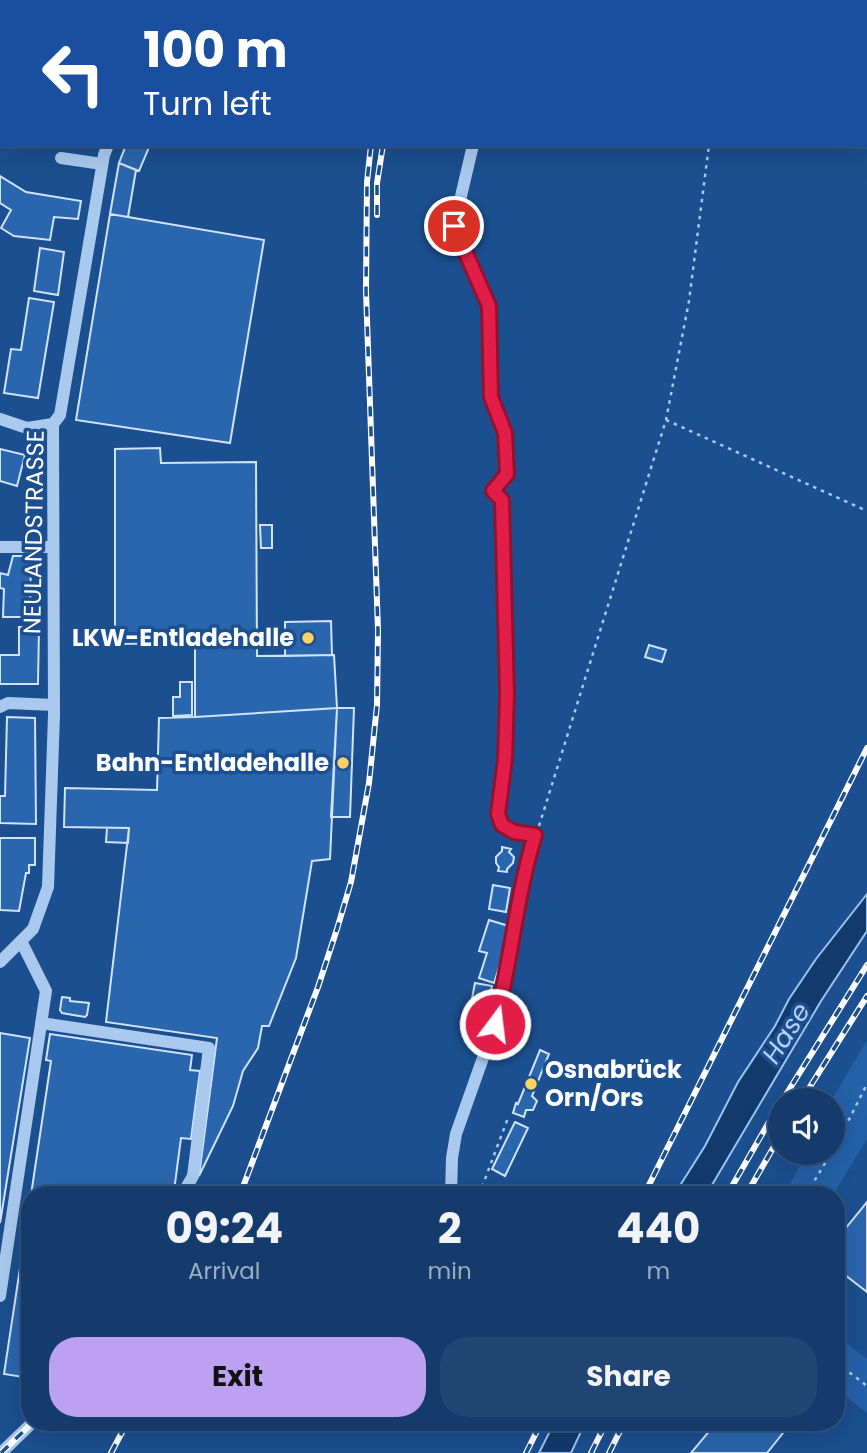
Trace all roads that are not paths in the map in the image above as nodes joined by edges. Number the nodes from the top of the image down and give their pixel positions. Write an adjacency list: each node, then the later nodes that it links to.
1 (107, 147): 4 (street, NEULANDSTRASSE)
2 (473, 147): 15 (street)
3 (61, 158): 4 (street)
4 (102, 164): 6 (street, NEULANDSTRASSE)
5 (0, 419): 6 (street)
6 (53, 424): 8 (street, NEULANDSTRASSE)
7 (0, 547): 8 (street)
8 (53, 547): 10 (street, NEULANDSTRASSE)
9 (0, 707): 10 (street)
10 (54, 710): 11 (street, NEULANDSTRASSE)
11 (21, 941): 12 (street, NEULANDSTRASSE); 13 (street)
12 (0, 961)
13 (41, 1023): 14 (street); 16 (street)
14 (187, 1186)
15 (451, 1186)
16 (0, 1296)
17 (24, 1431): 18 (street)
18 (1, 1453)

